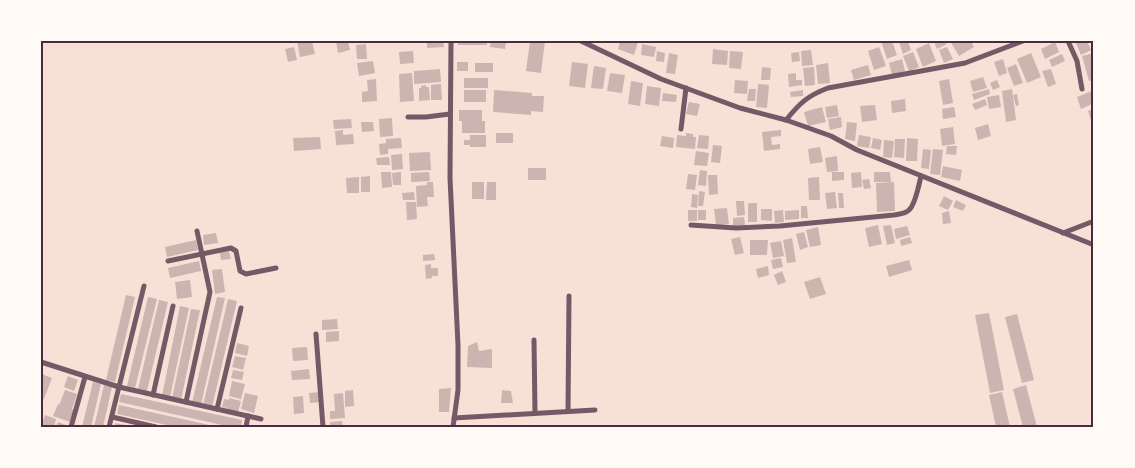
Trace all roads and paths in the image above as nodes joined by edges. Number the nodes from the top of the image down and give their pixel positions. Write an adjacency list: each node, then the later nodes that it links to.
1 (451, 41): 7 (street)
2 (581, 41): 5 (street)
3 (1022, 41): 9 (street)
4 (1068, 41): 6 (street)
5 (686, 88): 9 (street); 10 (street)
6 (1082, 89)
7 (450, 114): 8 (street); 37 (street)
8 (408, 117)
9 (786, 120): 11 (street)
10 (681, 129)
11 (922, 176): 13 (street); 15 (street)
12 (1094, 221): 15 (street)
13 (691, 225)
14 (197, 231): 17 (street)
15 (1062, 233): 16 (street)
16 (1094, 245)
17 (202, 254): 18 (street); 19 (street); 30 (street)
18 (168, 261)
19 (276, 268)
20 (144, 286): 28 (street)
21 (569, 296): 33 (street)
22 (173, 306): 29 (street)
23 (241, 308): 31 (street)
24 (316, 334): 43 (street)
25 (534, 340): 34 (street)
26 (41, 362): 27 (street)
27 (85, 377): 28 (street); 39 (street)
28 (119, 387): 29 (street); 35 (street)
29 (153, 395): 30 (street)
30 (186, 402): 31 (street)
31 (217, 409): 36 (street)
32 (595, 410): 33 (street)
33 (568, 412): 34 (street)
34 (535, 414): 37 (street)
35 (112, 416): 40 (street); 41 (street)
36 (248, 416): 38 (street); 42 (street)
37 (454, 418): 44 (street)
38 (261, 419)
39 (71, 427)
40 (109, 427)
41 (156, 427)
42 (246, 427)
43 (322, 427)
44 (453, 427)

